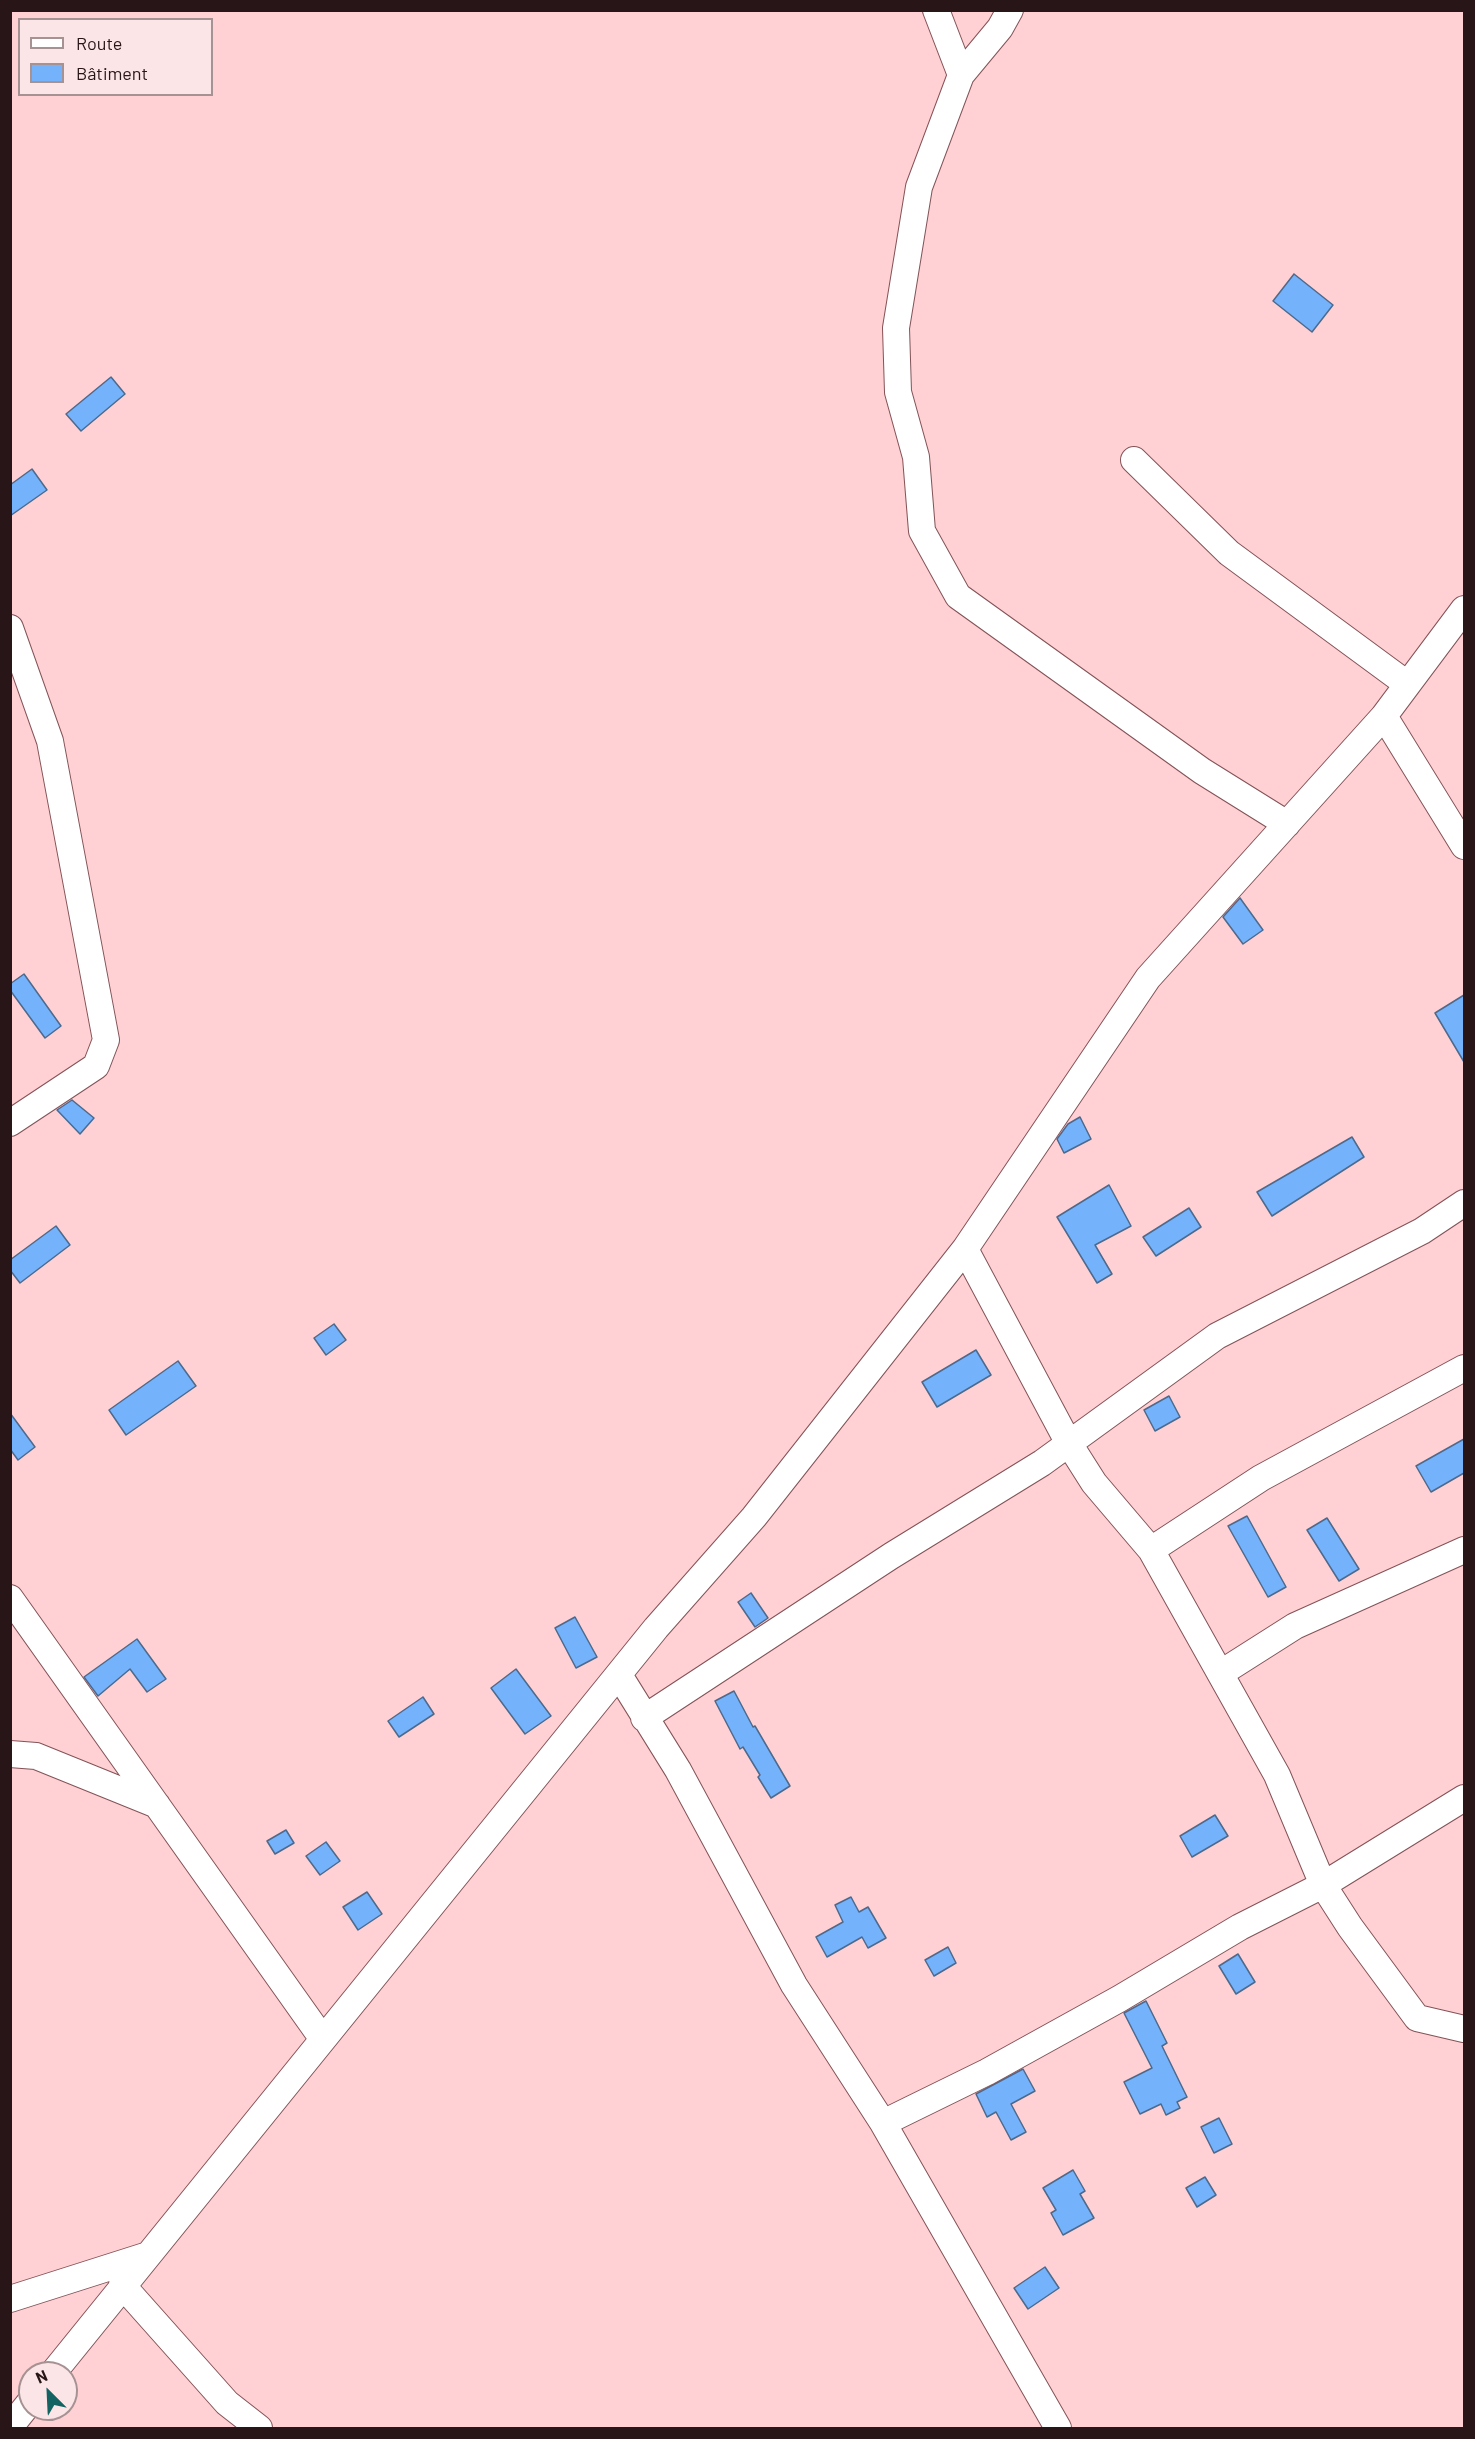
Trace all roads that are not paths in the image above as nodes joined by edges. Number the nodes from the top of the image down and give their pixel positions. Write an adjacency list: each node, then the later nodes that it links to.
1 (936, 10): 3 (street)
2 (1010, 10): 3 (street)
3 (961, 75): 9 (street)
4 (1134, 460): 7 (street)
5 (1464, 609): 7 (street)
6 (10, 628): 11 (street)
7 (1407, 684): 8 (street)
8 (1384, 716): 9 (street); 10 (street)
9 (1287, 824): 13 (street)
10 (1464, 846)
11 (10, 1123)
12 (1464, 1203): 15 (street)
13 (964, 1249): 15 (street); 20 (street)
14 (1464, 1368): 16 (street)
15 (1068, 1442): 16 (street); 21 (street)
16 (1151, 1550): 19 (street)
17 (1464, 1550): 19 (street)
18 (10, 1598): 24 (street)
19 (1221, 1674): 25 (street)
20 (619, 1675): 21 (street); 27 (street)
21 (644, 1718): 28 (street)
22 (10, 1754): 24 (street)
23 (1464, 1798): 25 (street)
24 (157, 1805): 27 (street)
25 (1323, 1885): 26 (street); 28 (street)
26 (1464, 2029)
27 (322, 2038): 29 (street)
28 (884, 2123): 34 (street)
29 (145, 2256): 30 (street); 31 (street)
30 (122, 2285): 32 (street); 33 (street)
31 (10, 2299)
32 (62, 2361)
33 (259, 2428)
34 (1058, 2428)

